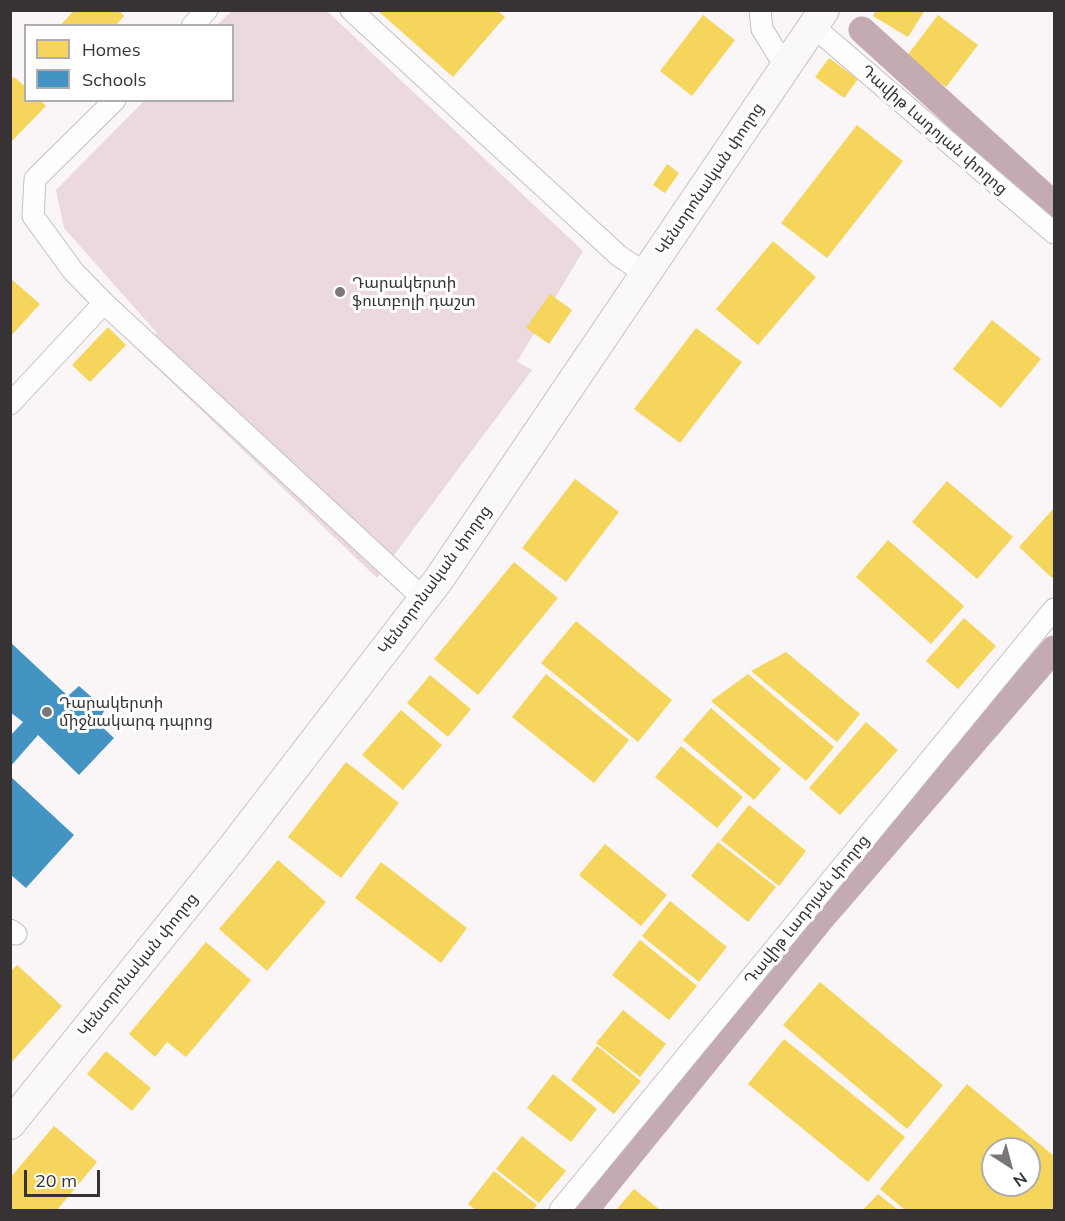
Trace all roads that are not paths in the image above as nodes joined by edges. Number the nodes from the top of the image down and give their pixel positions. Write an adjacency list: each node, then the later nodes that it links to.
1 (207, 10): 5 (street)
2 (351, 10): 9 (street)
3 (760, 10): 6 (street)
4 (820, 15): 6 (main road, Կենտրոնական փողոց); 8 (street, Դավիթ Լադոյան փողոց)
5 (194, 24)
6 (785, 66): 9 (main road, Կենտրոնական փողոց)
7 (113, 102): 10 (street)
8 (1054, 233)
9 (646, 274): 12 (main road, Կենտրոնական փողոց)
10 (104, 303): 11 (street); 12 (street)
11 (10, 404)
12 (424, 599): 14 (main road, Կենտրոնական փողոց)
13 (1054, 609): 15 (street, Դավիթ Լադոյան փողոց)
14 (10, 1124)
15 (560, 1210)

